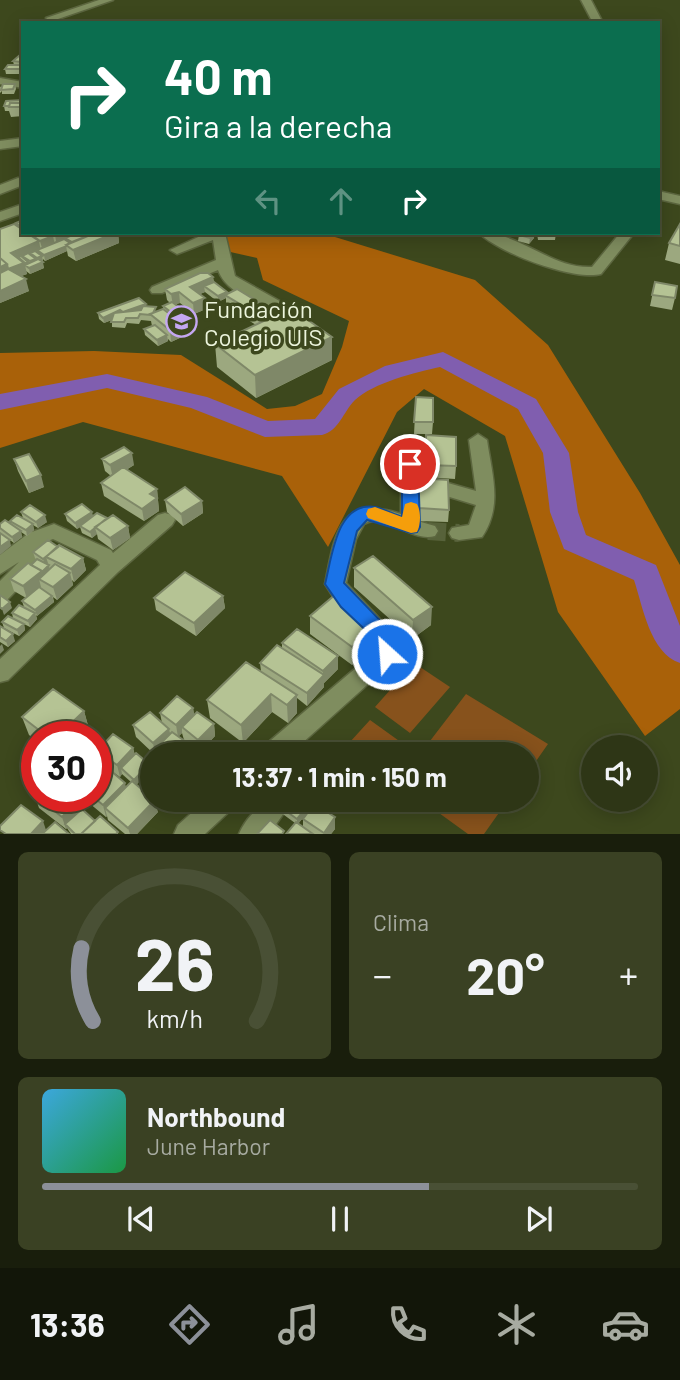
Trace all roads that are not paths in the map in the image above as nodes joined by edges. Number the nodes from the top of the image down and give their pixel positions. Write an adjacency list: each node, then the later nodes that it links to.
1 (108, 0): 3 (street)
2 (586, 0): 4 (street)
3 (55, 21)
4 (596, 21)
5 (0, 81): 6 (street)
6 (21, 85)
7 (21, 142): 8 (street)
8 (0, 145)
9 (18, 182): 10 (street)
10 (0, 190)
11 (660, 195): 12 (street)
12 (680, 200)
13 (21, 209): 14 (street)
14 (0, 216)
15 (213, 235): 19 (street)
16 (218, 235): 20 (street)
17 (491, 235): 18 (street)
18 (625, 235)
19 (177, 250)
20 (224, 262): 21 (street); 22 (street)
21 (157, 290)
22 (286, 317)
23 (478, 440): 24 (street)
24 (485, 501): 26 (street); 32 (street)
25 (165, 520): 29 (street)
26 (458, 533)
27 (36, 538): 28 (street); 29 (street); 30 (street)
28 (0, 566)
29 (111, 567): 31 (street)
30 (0, 594)
31 (0, 673)
32 (288, 742)
33 (211, 812): 35 (street)
34 (271, 813): 36 (street)
35 (187, 834)
36 (252, 834)

